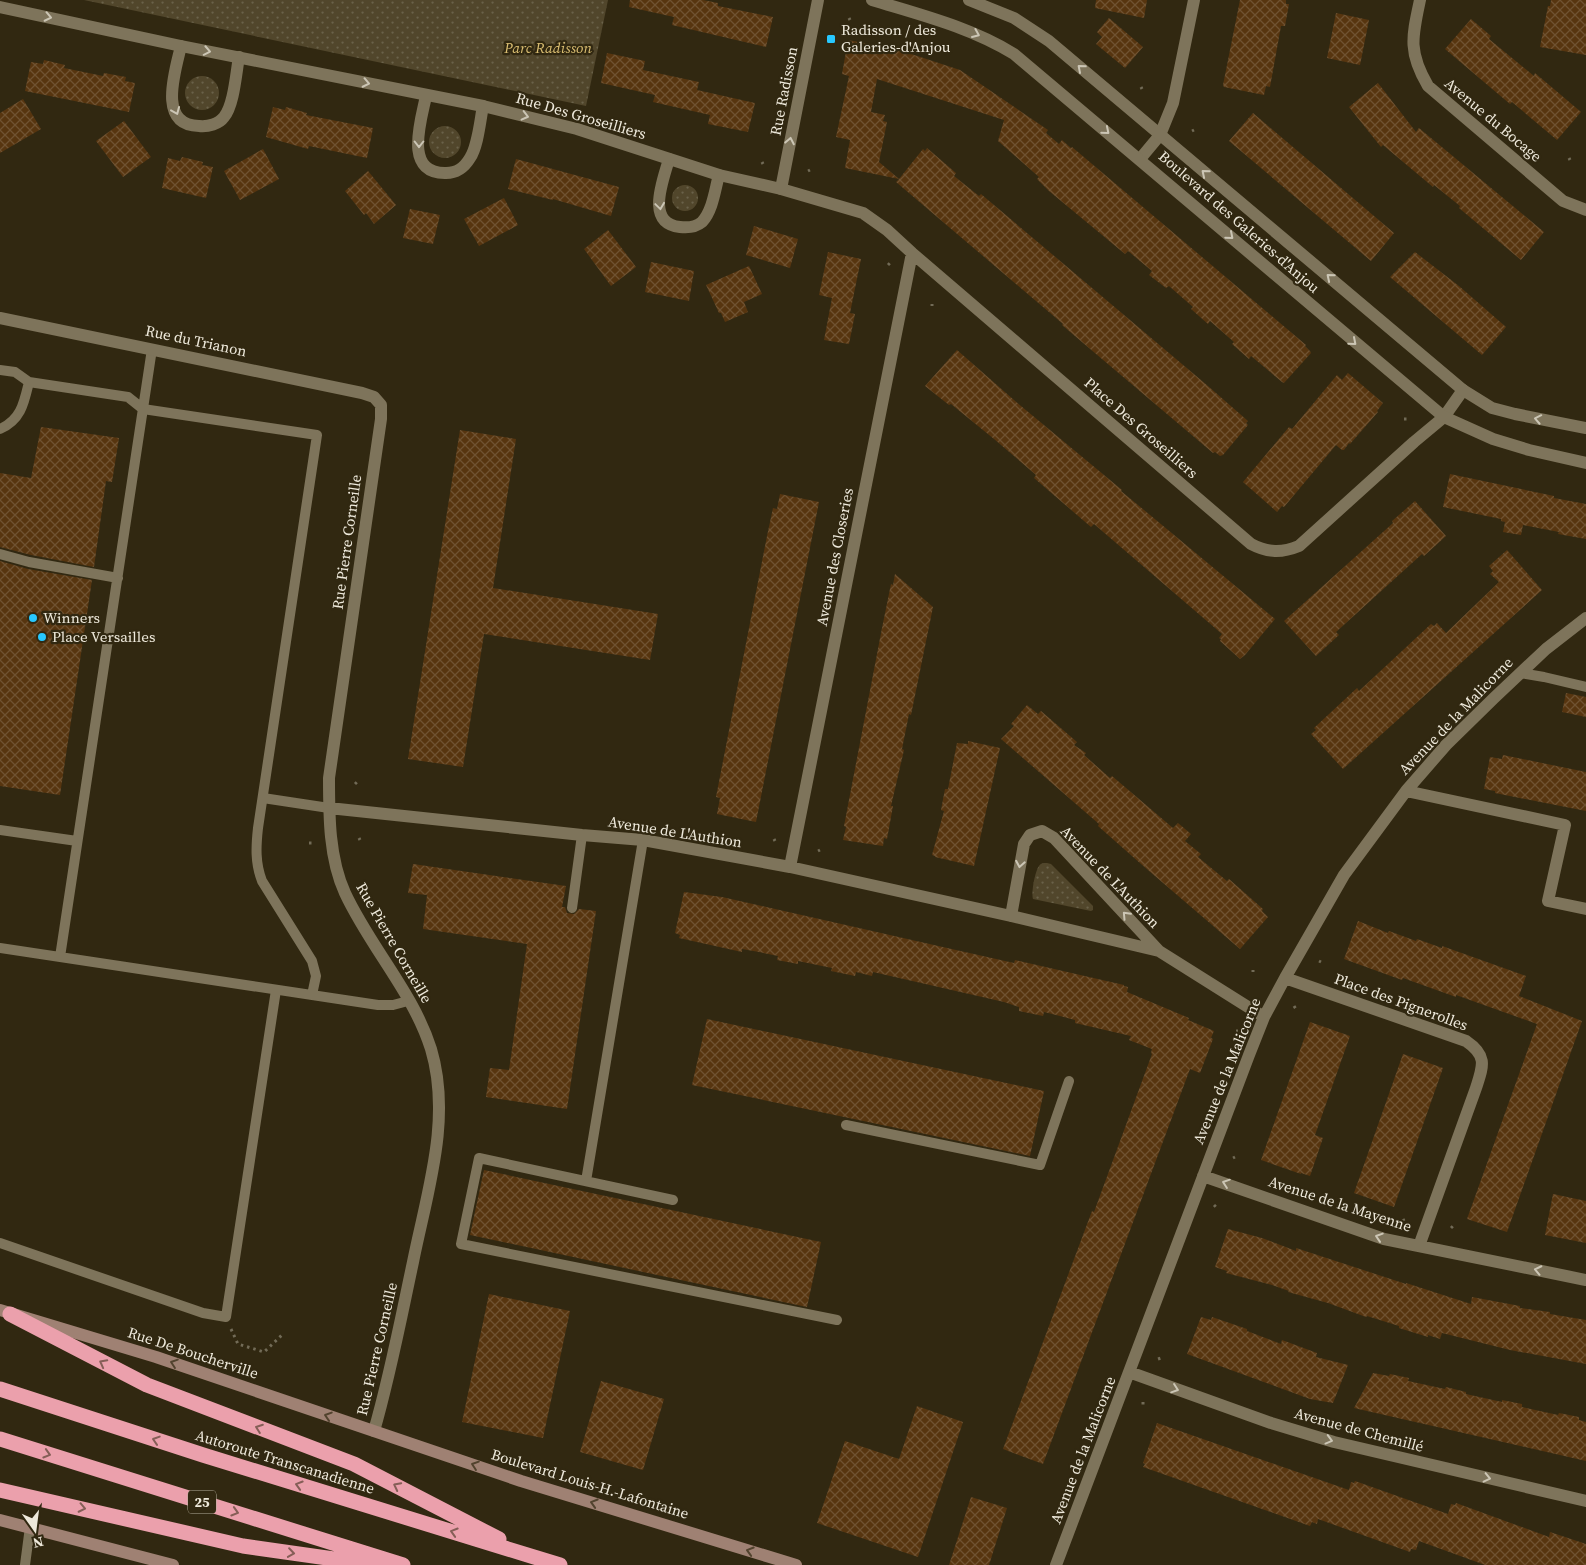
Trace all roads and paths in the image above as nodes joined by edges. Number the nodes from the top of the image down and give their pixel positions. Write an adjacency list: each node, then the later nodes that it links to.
1 (818, 0): 15 (street, Rue Radisson, one-way to 1)
2 (872, 0): 13 (street, Boulevard des Galeries-d'Anjou, one-way to 13)
3 (969, 0): 11 (street, Boulevard des Galeries-d'Anjou, one-way to 3)
4 (1194, 0): 11 (street)
5 (1420, 0): 16 (street, Avenue du Bocage)
6 (0, 7): 7 (street, Rue Des Groseilliers, one-way to 7)
7 (181, 46): 8 (street, Rue Des Groseilliers, one-way to 8); 8 (street, one-way to 8)
8 (239, 57): 9 (street, Rue Des Groseilliers, one-way to 9)
9 (426, 96): 10 (street, Rue Des Groseilliers); 10 (street, one-way to 10)
10 (483, 106): 12 (street, Rue Des Groseilliers, one-way to 12)
11 (1160, 135): 13 (street); 22 (street, Boulevard des Galeries-d'Anjou, one-way to 11)
12 (669, 159): 14 (street, Rue Des Groseilliers); 14 (street, one-way to 14)
13 (1140, 160): 25 (street, Boulevard des Galeries-d'Anjou, one-way to 25)
14 (719, 174): 15 (street, Rue Des Groseilliers)
15 (781, 189): 17 (street, Place Des Groseilliers)
16 (1586, 209)
17 (912, 253): 25 (street, Place Des Groseilliers); 41 (street, Avenue des Closeries)
18 (0, 318): 19 (street, Rue du Trianon)
19 (152, 349): 23 (street, Rue du Trianon); 24 (lane)
20 (0, 370): 21 (lane)
21 (29, 382): 24 (lane); 27 (lane)
22 (1463, 390): 25 (street, Place Des Groseilliers); 26 (street, Boulevard des Galeries-d'Anjou, one-way to 22)
23 (381, 405): 36 (street, Rue Pierre Corneille)
24 (143, 409): 30 (lane); 35 (lane)
25 (1444, 417): 28 (street, Boulevard des Galeries-d'Anjou)
26 (1586, 428)
27 (0, 429)
28 (1586, 463)
29 (0, 554): 30 (lane)
30 (118, 578): 40 (lane)
31 (1586, 618): 32 (street, Avenue de la Malicorne)
32 (1520, 674): 33 (lane); 34 (street, Avenue de la Malicorne)
33 (1586, 687)
34 (1406, 791): 43 (street); 48 (street, Avenue de la Malicorne)
35 (263, 798): 36 (lane); 50 (lane)
36 (329, 808): 38 (street, Avenue de L'Authion); 51 (street, Rue Pierre Corneille)
37 (0, 830): 40 (lane)
38 (582, 835): 39 (street, Avenue de L'Authion); 42 (lane)
39 (643, 840): 41 (street, Avenue de L'Authion); 56 (lane)
40 (77, 841): 47 (lane)
41 (790, 867): 44 (street, Avenue de L'Authion)
42 (572, 908)
43 (1586, 909)
44 (1011, 916): 46 (street, Avenue de L'Authion); 46 (street, Avenue de L'Authion, one-way to 44)
45 (0, 948): 47 (lane)
46 (1159, 950): 52 (street, Avenue de L'Authion)
47 (60, 957): 49 (lane)
48 (1285, 978): 52 (street, Avenue de la Malicorne); 59 (street, Place des Pignerolles)
49 (276, 990): 50 (lane); 62 (lane)
50 (312, 995): 51 (lane)
51 (408, 1001): 67 (street, Rue Pierre Corneille)
52 (1264, 1018): 55 (street, Avenue de la Malicorne)
53 (1069, 1081): 54 (lane)
54 (846, 1125)
55 (1203, 1176): 59 (street, Avenue de la Mayenne, one-way to 55); 65 (street, Avenue de la Malicorne)
56 (586, 1181): 57 (lane); 63 (lane)
57 (673, 1200)
58 (0, 1243): 62 (lane)
59 (1419, 1246): 60 (street, Avenue de la Mayenne, one-way to 59)
60 (1586, 1280)
61 (5, 1312): 67 (main road, Rue De Boucherville, one-way to 61); 73 (highway, one-way to 61)
62 (226, 1317): 64 (path)
63 (837, 1320)
64 (282, 1335)
65 (1129, 1372): 70 (street, Avenue de Chemillé, one-way to 70); 80 (street, Avenue de la Malicorne)
66 (0, 1389): 73 (highway, Autoroute Transcanadienne, one-way to 66)
67 (374, 1432): 79 (main road, Boulevard Louis-H.-Lafontaine, one-way to 67)
68 (0, 1439): 77 (highway, 25, one-way to 77)
69 (0, 1490): 76 (highway, one-way to 76)
70 (1586, 1501)
71 (0, 1520): 72 (main road)
72 (30, 1527): 74 (lane); 75 (main road)
73 (534, 1557): 78 (highway, Autoroute Transcanadienne)
74 (25, 1565)
75 (173, 1565)
76 (376, 1565)
77 (403, 1565)
78 (560, 1565)
79 (796, 1565)
80 (1056, 1565)

